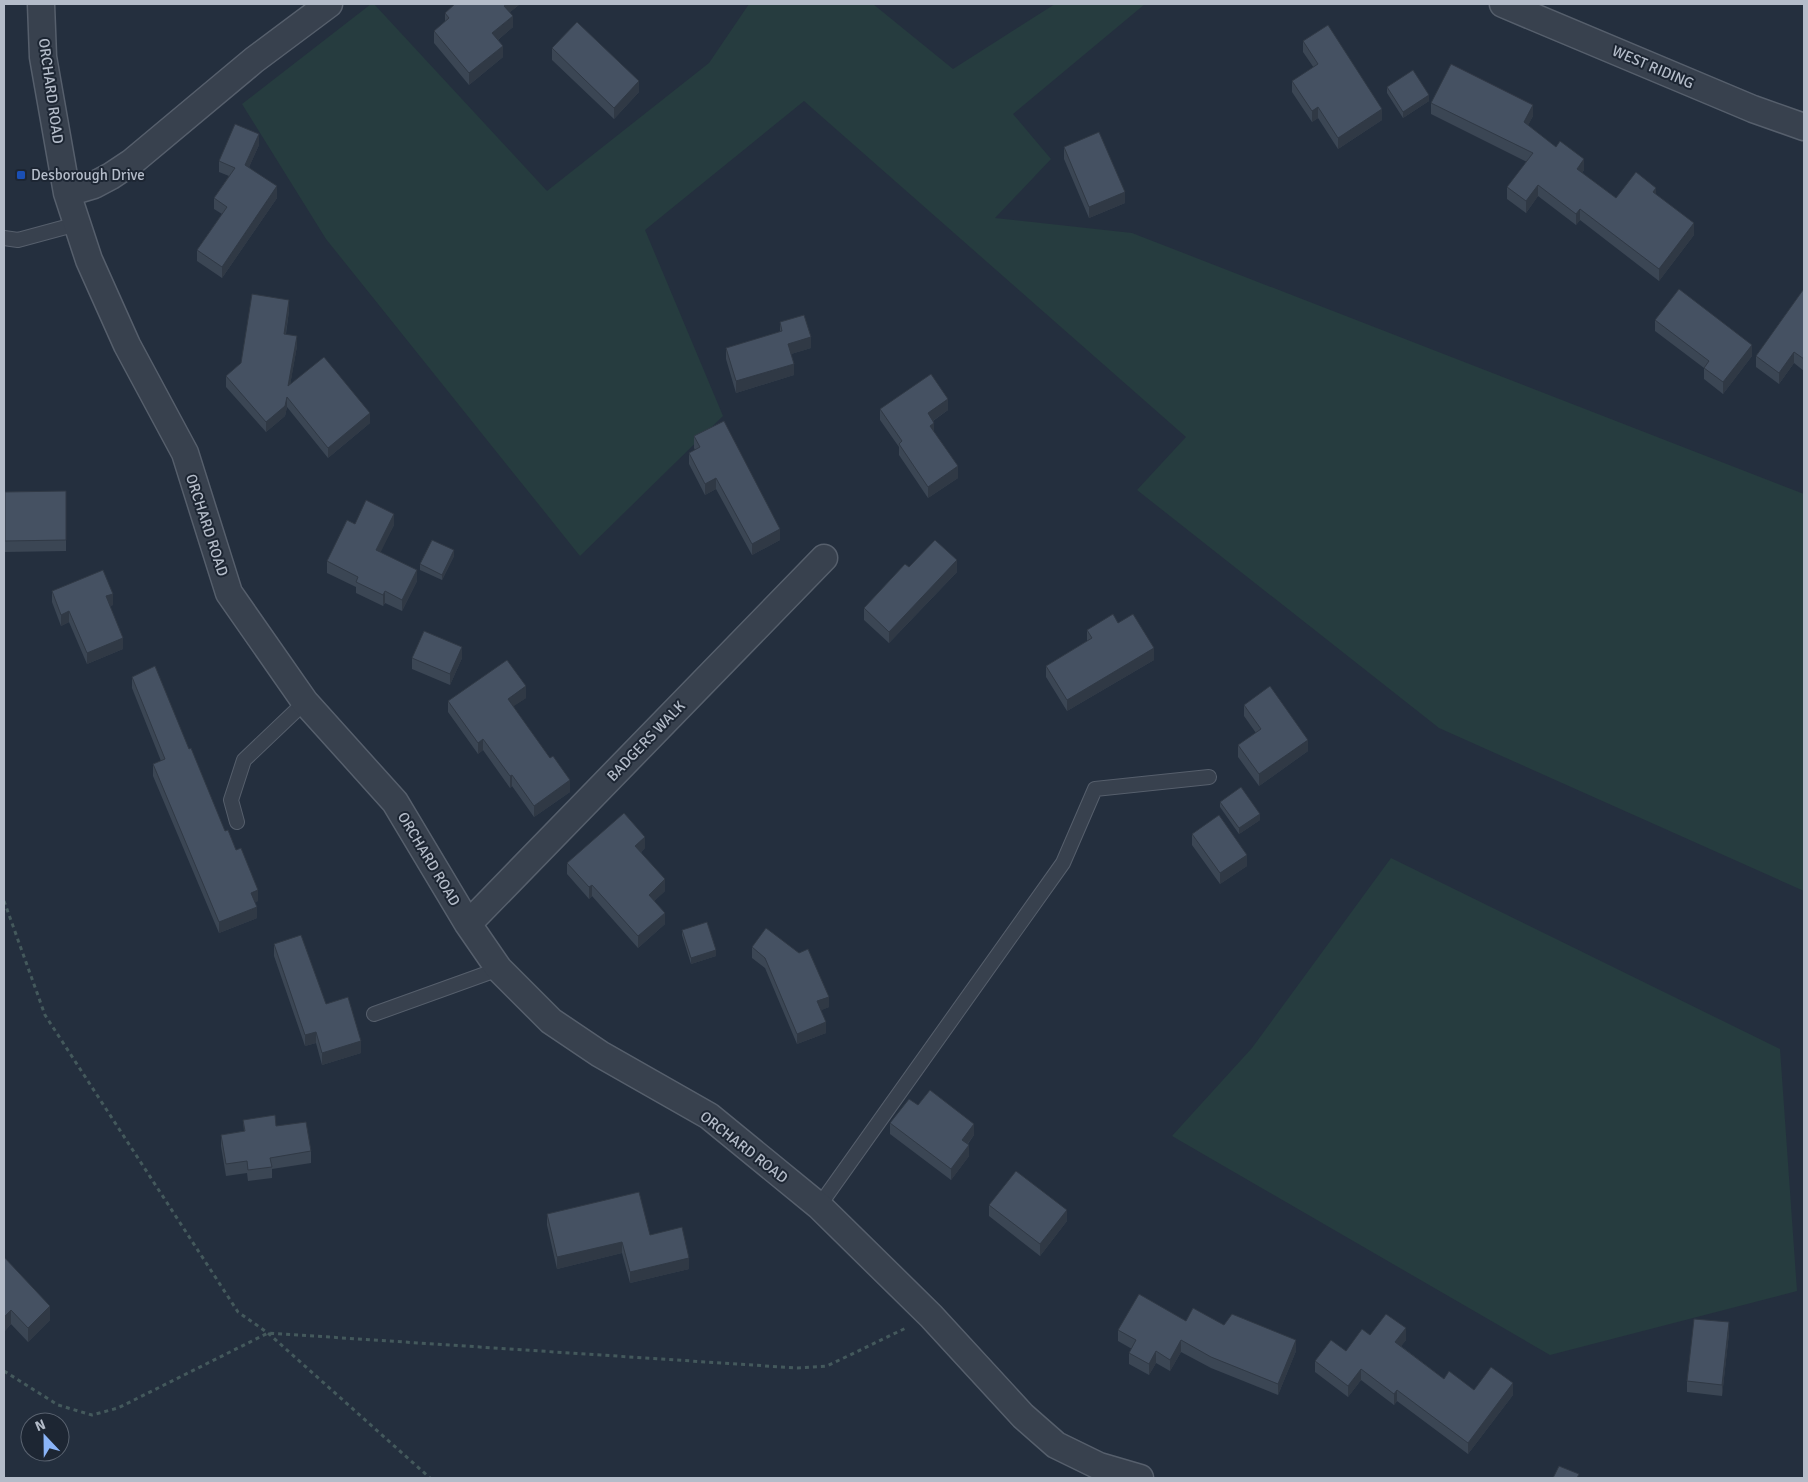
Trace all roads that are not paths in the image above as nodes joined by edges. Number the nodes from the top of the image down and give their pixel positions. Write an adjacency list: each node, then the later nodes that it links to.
1 (41, 4): 5 (street, ORCHARD ROAD)
2 (329, 4): 5 (street)
3 (1503, 4): 4 (street, WEST RIDING)
4 (1804, 127)
5 (68, 193): 6 (street, ORCHARD ROAD)
6 (77, 224): 7 (lane); 9 (street, ORCHARD ROAD)
7 (4, 238)
8 (824, 558): 12 (street, BADGERS WALK)
9 (305, 702): 11 (lane); 12 (street, ORCHARD ROAD)
10 (1209, 777): 15 (lane)
11 (237, 822)
12 (468, 924): 13 (street, ORCHARD ROAD)
13 (499, 969): 14 (lane); 15 (street, ORCHARD ROAD)
14 (374, 1014)
15 (819, 1206): 16 (street, ORCHARD ROAD)
16 (1140, 1478)

